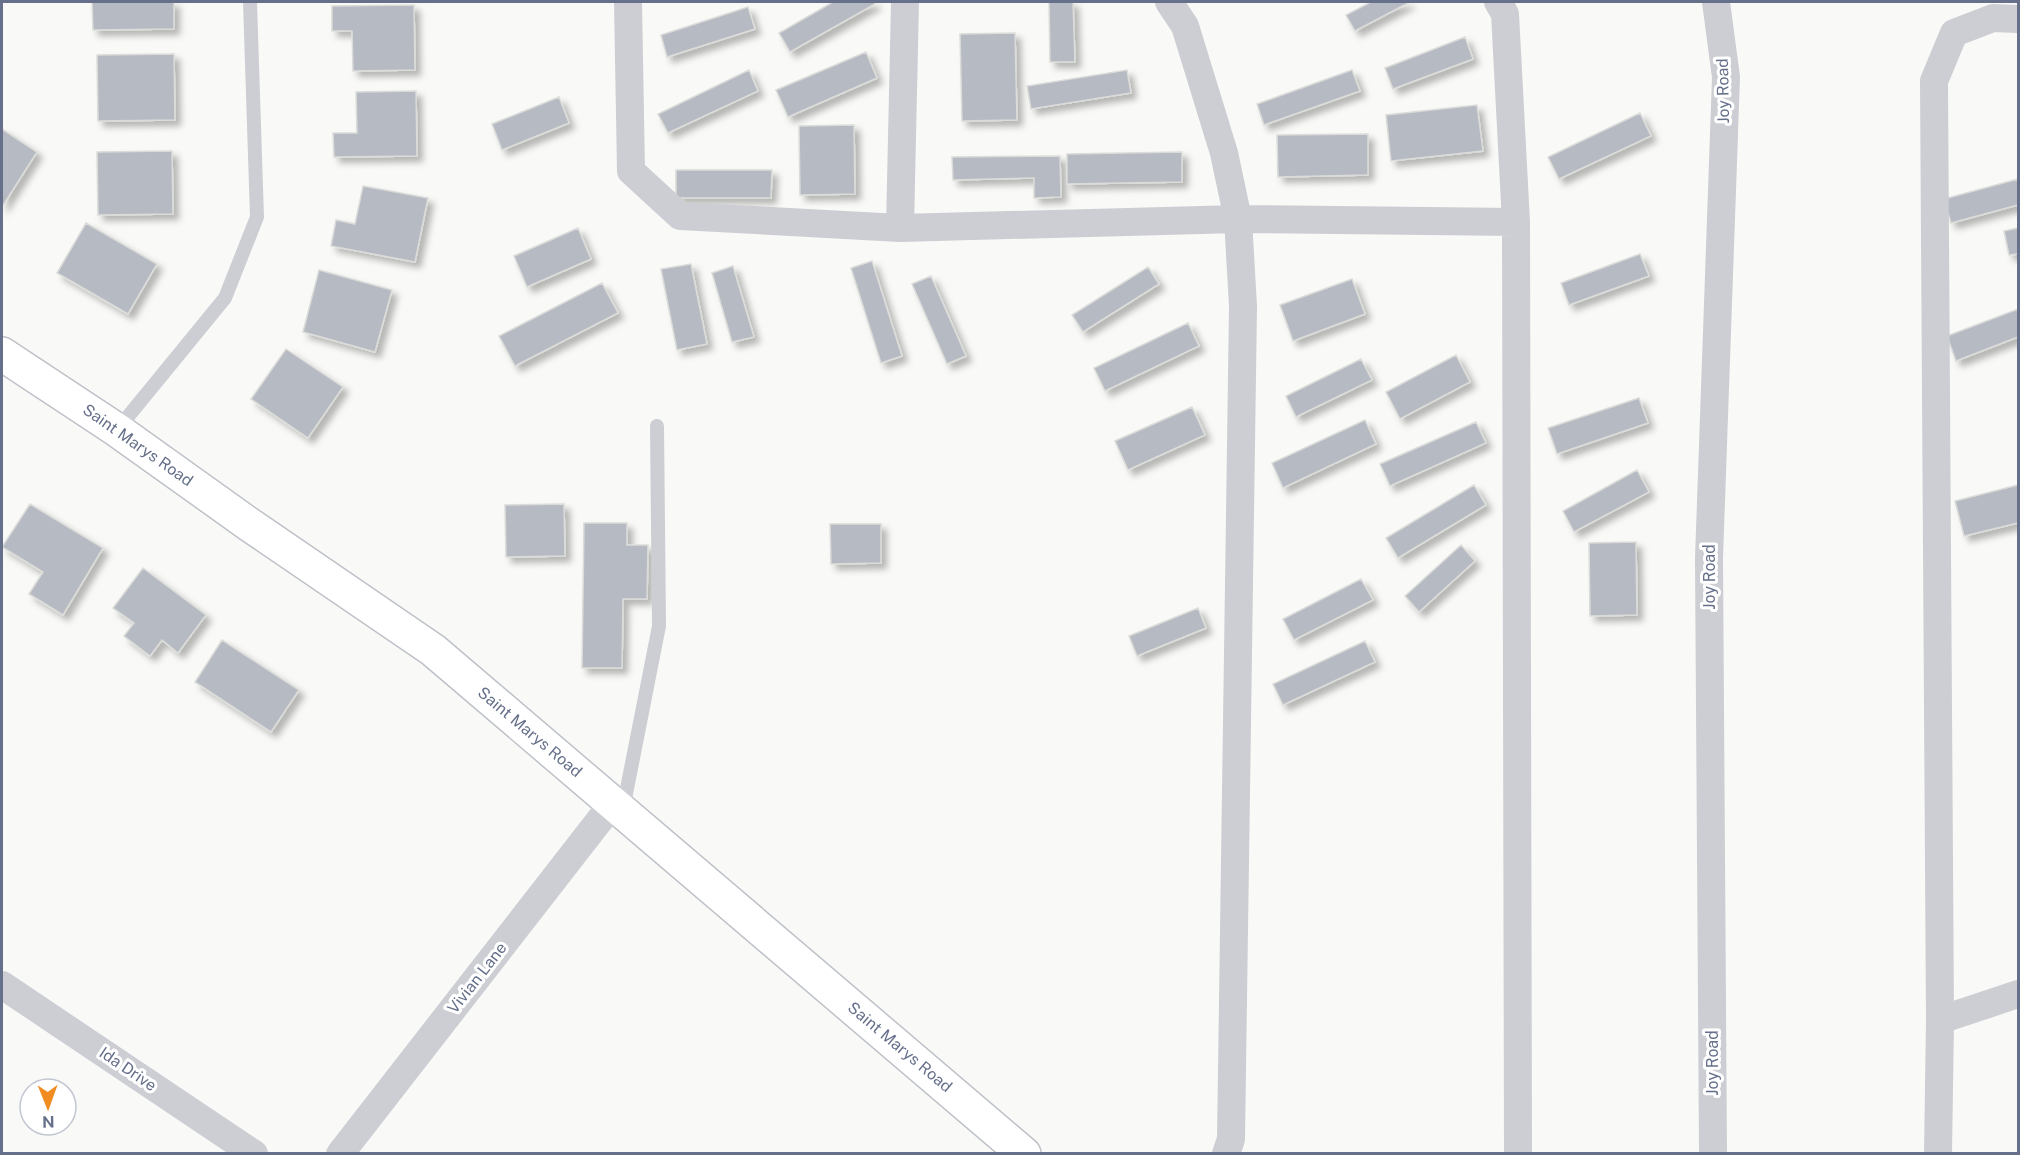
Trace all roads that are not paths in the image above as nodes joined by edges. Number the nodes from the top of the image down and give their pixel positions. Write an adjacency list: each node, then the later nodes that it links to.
1 (250, 2): 13 (lane)
2 (628, 2): 10 (street)
3 (905, 2): 10 (street)
4 (1169, 2): 8 (street)
5 (1498, 2): 9 (street)
6 (1716, 2): 23 (street, Joy Road)
7 (2019, 19): 17 (street)
8 (1238, 219): 9 (street); 10 (street); 21 (street)
9 (1516, 222): 22 (street)
10 (900, 228)
11 (2, 354): 13 (main road, Saint Marys Road)
12 (657, 426): 14 (lane)
13 (117, 430): 14 (main road, Saint Marys Road)
14 (618, 807): 19 (street, Vivian Lane); 20 (main road, Saint Marys Road)
15 (2, 985): 18 (street, Ida Drive)
16 (2019, 994): 17 (street)
17 (1940, 1020): 24 (street)
18 (254, 1154)
19 (340, 1154)
20 (1024, 1154)
21 (1226, 1154)
22 (1518, 1154)
23 (1713, 1154)
24 (1938, 1154)

